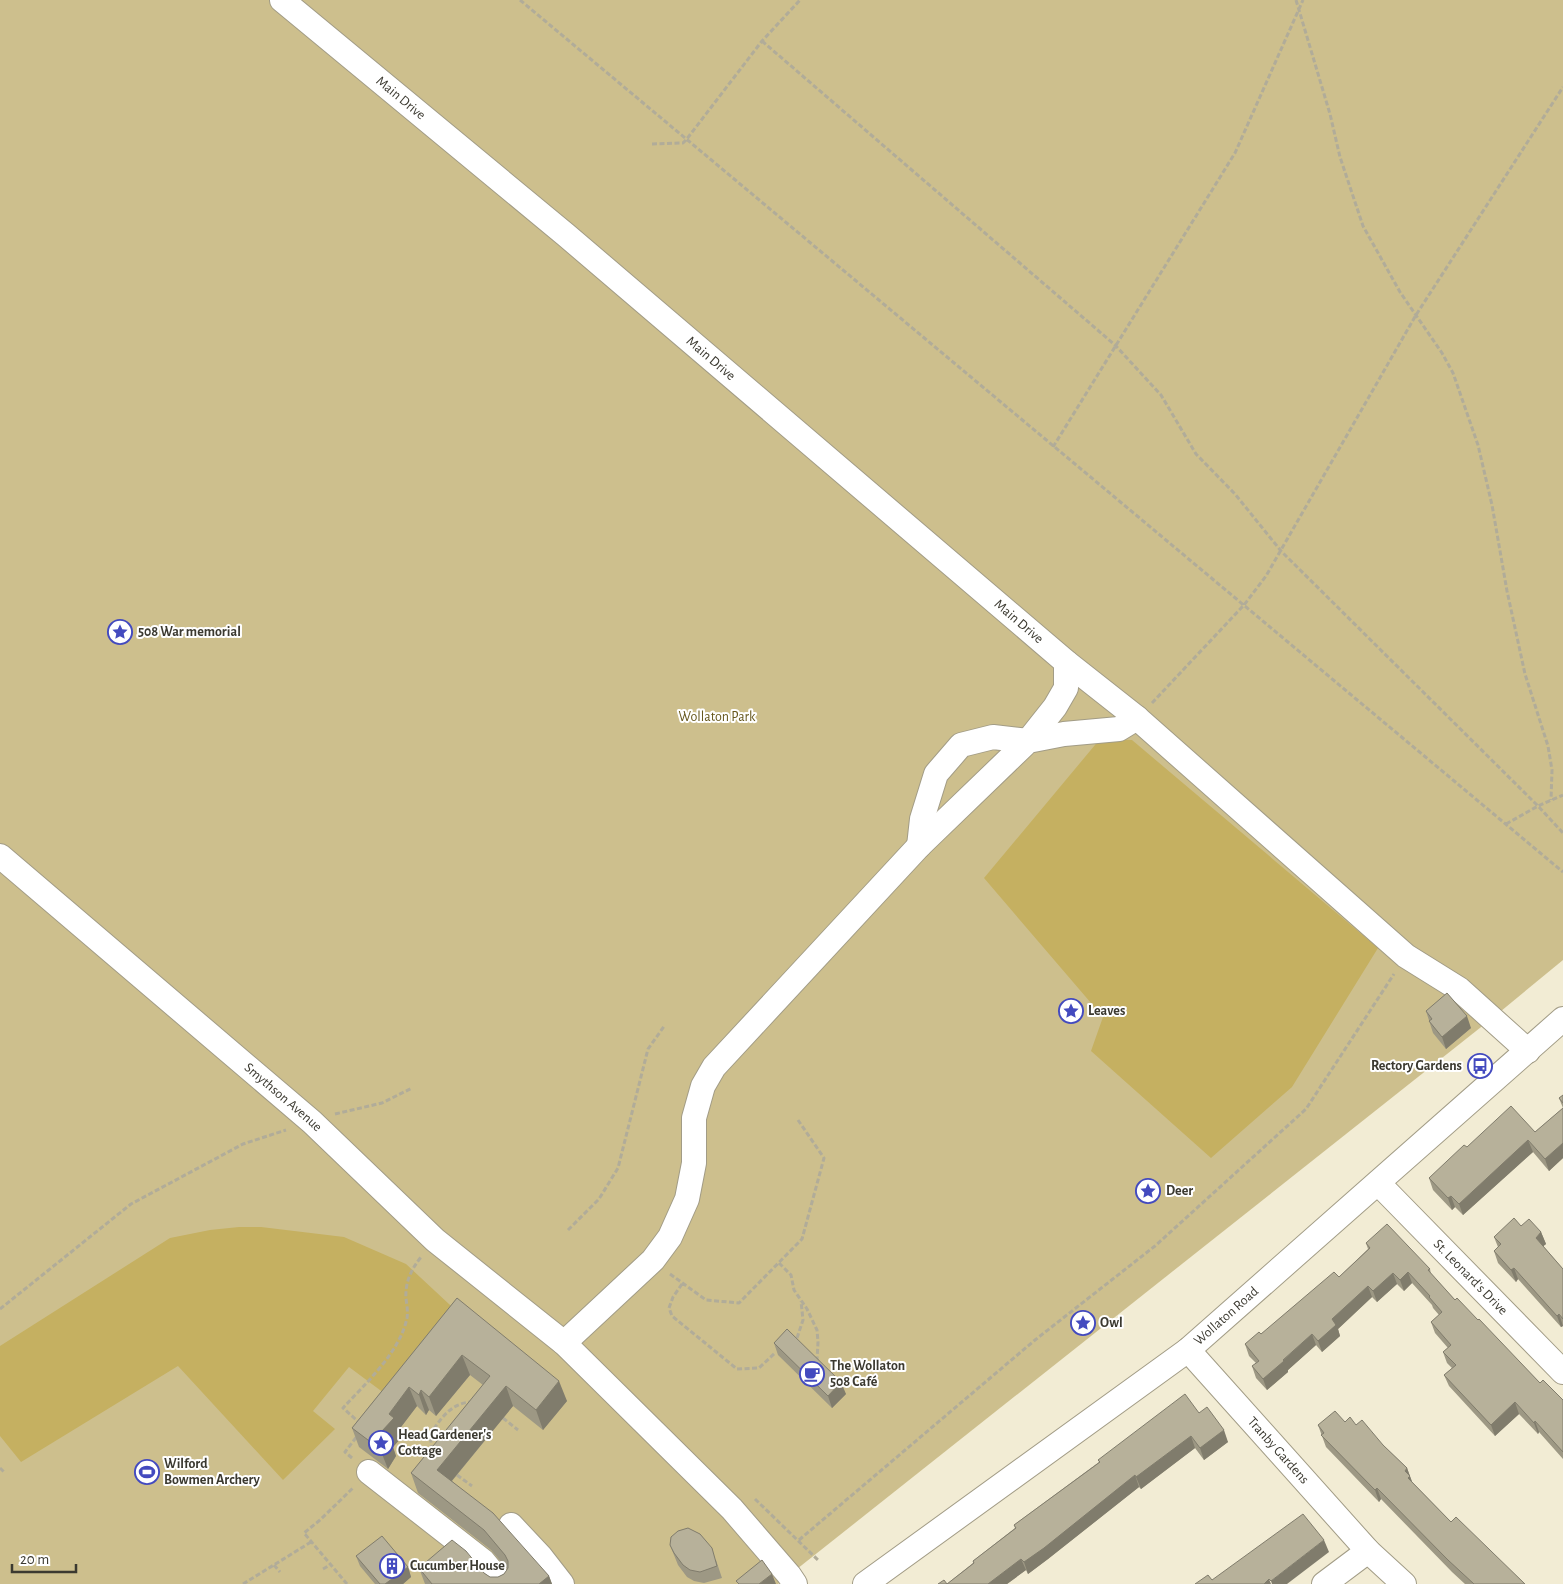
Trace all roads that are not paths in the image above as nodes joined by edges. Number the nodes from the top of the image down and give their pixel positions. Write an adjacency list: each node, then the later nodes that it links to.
1 (282, 0): 2 (street, Main Drive)
2 (1066, 662): 3 (street, Main Drive); 4 (street)
3 (1137, 718): 4 (street); 8 (street, Main Drive)
4 (1028, 741): 5 (street); 5 (street)
5 (919, 846): 10 (street)
6 (0, 856): 10 (street, Smythson Avenue)
7 (1563, 1019): 8 (street, Wollaton Road)
8 (1528, 1051): 9 (street, Wollaton Road)
9 (1378, 1183): 11 (street, Wollaton Road); 12 (street, St. Leonard's Drive)
10 (564, 1343): 18 (street, Smythson Avenue)
11 (1188, 1350): 15 (street, Tranby Gardens); 19 (street, Wollaton Road)
12 (1563, 1372)
13 (369, 1472): 16 (street)
14 (511, 1525): 17 (street)
15 (1368, 1550): 20 (street); 21 (street, Tranby Gardens)
16 (502, 1584)
17 (562, 1584)
18 (795, 1584)
19 (865, 1584)
20 (1324, 1584)
21 (1404, 1584)

